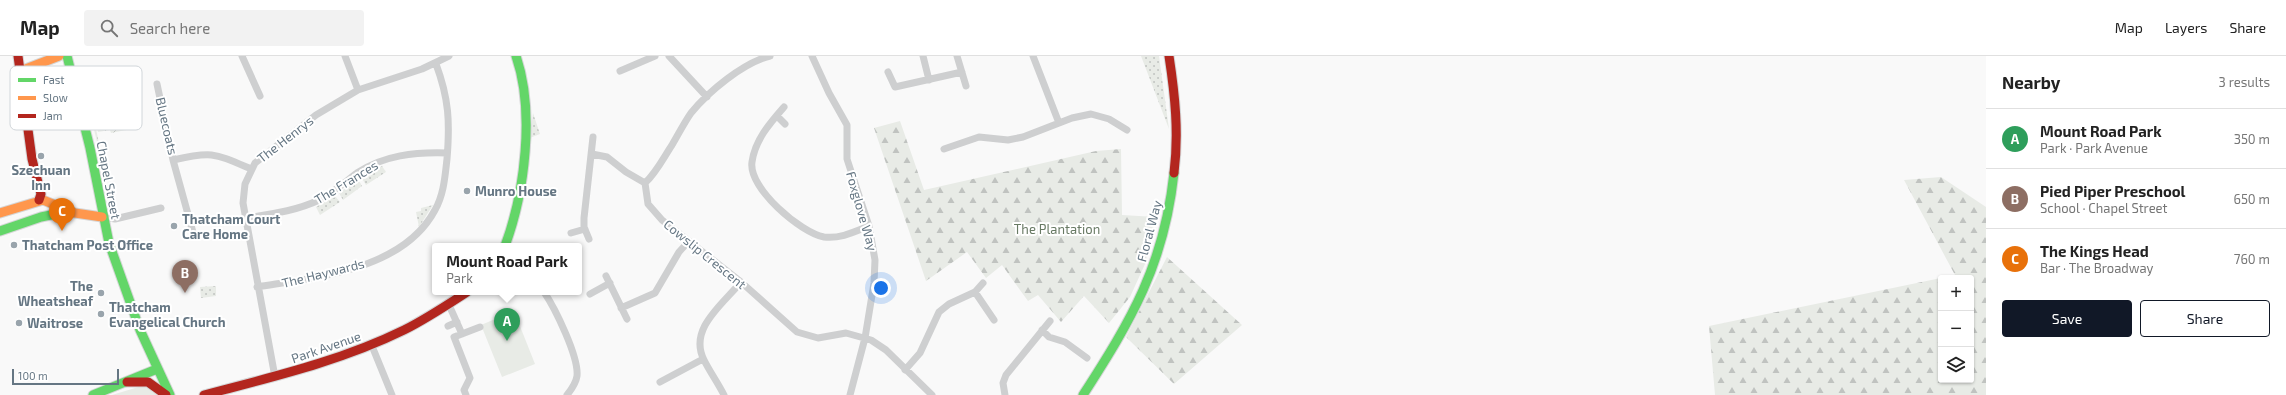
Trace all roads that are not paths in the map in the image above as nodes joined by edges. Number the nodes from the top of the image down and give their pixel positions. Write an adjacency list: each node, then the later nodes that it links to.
1 (18, 56): 18 (street); 19 (street)
2 (59, 56): 20 (street)
3 (67, 56): 21 (street, Chapel Street)
4 (242, 56): 29 (street)
5 (345, 56): 28 (street)
6 (449, 56): 17 (street, The Henrys)
7 (516, 56): 58 (street)
8 (655, 56): 22 (street)
9 (669, 56): 30 (street)
10 (770, 56): 16 (street)
11 (812, 56): 51 (street, Foxglove Way)
12 (923, 56): 25 (street)
13 (956, 56): 24 (street)
14 (1033, 56): 33 (street)
15 (1169, 56): 96 (street, Floral Way)
16 (754, 58): 30 (street)
17 (436, 64): 28 (street, The Henrys); 40 (street, The Haywards)
18 (19, 66)
19 (25, 66)
20 (33, 66)
21 (69, 66)
22 (620, 71)
23 (888, 72): 25 (street)
24 (962, 72): 25 (street); 27 (street)
25 (929, 80)
26 (157, 84): 42 (street, Bluecoats)
27 (966, 86)
28 (358, 90): 43 (street, The Henrys)
29 (260, 96)
30 (707, 97): 44 (street)
31 (784, 107): 32 (street)
32 (777, 116): 34 (street); 51 (street)
33 (1059, 123): 37 (street); 39 (street)
34 (785, 124)
35 (28, 130): 45 (street)
36 (85, 130): 49 (street, Chapel Street)
37 (1127, 130)
38 (593, 137): 41 (street)
39 (944, 149)
40 (447, 153): 50 (street, The Frances); 61 (street, The Haywards)
41 (592, 154): 44 (street); 52 (street)
42 (173, 160): 43 (street, Bluecoats); 55 (street)
43 (251, 169): 50 (street, The Henrys)
44 (645, 182): 57 (street, Cowslip Crescent)
45 (39, 200): 47 (street); 48 (street)
46 (160, 208): 49 (street)
47 (70, 211): 49 (street); 53 (street)
48 (0, 213)
49 (102, 217): 80 (street, Chapel Street)
50 (246, 218): 61 (street, The Henrys)
51 (869, 226): 76 (street, Foxglove Way)
52 (585, 229): 54 (street); 56 (street)
53 (0, 231)
54 (572, 233)
55 (194, 236)
56 (589, 239)
57 (689, 241): 59 (street, Cowslip Crescent); 67 (street)
58 (506, 243)
59 (741, 282): 76 (street, Cowslip Crescent); 79 (street)
60 (983, 284): 62 (street)
61 (257, 287): 82 (street, The Henrys)
62 (975, 292): 69 (street); 81 (street)
63 (590, 294): 67 (street)
64 (463, 295): 66 (street, Park Avenue)
65 (546, 295): 91 (street)
66 (449, 305): 71 (street); 77 (street, Park Avenue)
67 (621, 308): 68 (street)
68 (627, 319)
69 (994, 320)
70 (1050, 321): 74 (street)
71 (457, 322): 72 (street); 75 (street)
72 (448, 326)
73 (480, 327): 75 (street)
74 (1042, 330): 78 (street); 95 (street)
75 (462, 334): 90 (street)
76 (865, 338): 81 (street, Cowslip Crescent); 93 (street, Foxglove Way)
77 (372, 346): 82 (street, Park Avenue); 89 (street)
78 (1087, 358)
79 (703, 360): 84 (street); 92 (street)
80 (157, 369): 83 (street); 87 (street, Chapel Street)
81 (905, 370): 94 (street, Cowslip Crescent)
82 (275, 377): 88 (street, Park Avenue)
83 (127, 382): 85 (street); 86 (street)
84 (660, 382)
85 (93, 395)
86 (166, 395)
87 (170, 395)
88 (204, 395)
89 (392, 395)
90 (466, 395)
91 (567, 395)
92 (724, 395)
93 (850, 395)
94 (932, 395)
95 (1005, 395)
96 (1083, 395)

